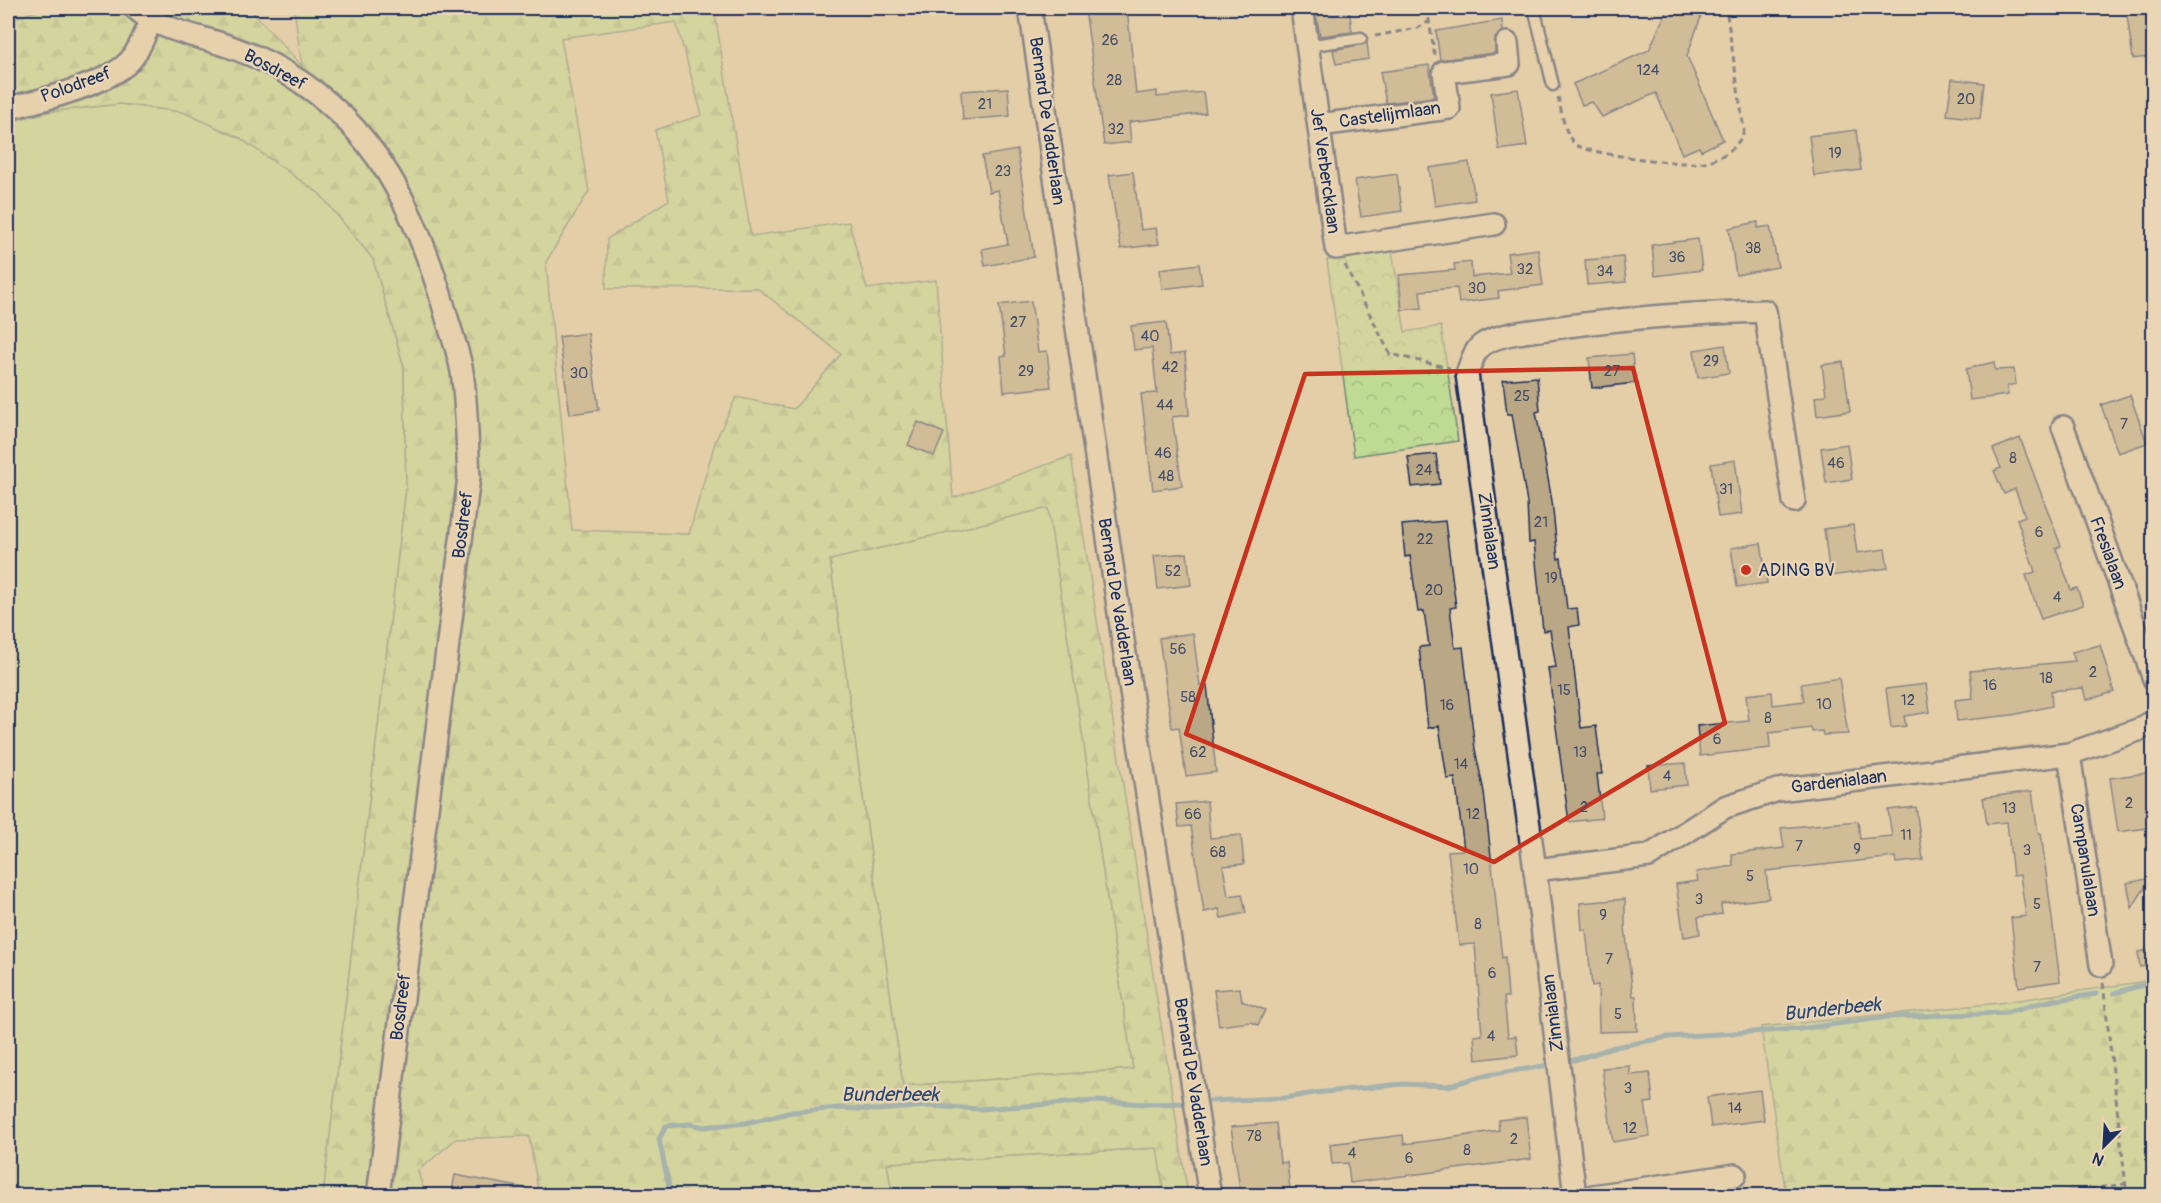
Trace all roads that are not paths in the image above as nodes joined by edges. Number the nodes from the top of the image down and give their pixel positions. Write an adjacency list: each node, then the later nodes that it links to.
1 (1030, 8): 21 (street, Bernard De Vadderlaan)
2 (1302, 8): 7 (street, Jef Verbercklaan)
3 (1534, 8): 8 (lane)
4 (144, 13): 9 (street, Polodreef); 20 (street, Bosdreef)
5 (1361, 38): 7 (lane)
6 (1507, 43): 10 (street, Castelijmlaan)
7 (1307, 46): 10 (street, Jef Verbercklaan)
8 (1553, 86)
9 (8, 108)
10 (1318, 124): 11 (street, Jef Verbercklaan)
11 (1494, 224)
12 (2063, 427): 14 (street, Fresialaan)
13 (1794, 501): 17 (street, Zinnialaan)
14 (2154, 680)
15 (2154, 721): 16 (street, Gardenialaan)
16 (2069, 754): 17 (street, Gardenialaan); 18 (street, Campanulalaan)
17 (1535, 870): 22 (street, Zinnialaan)
18 (2101, 965)
19 (1735, 1175): 23 (street)
20 (378, 1196)
21 (1210, 1196)
22 (1575, 1196)
23 (1593, 1196)

